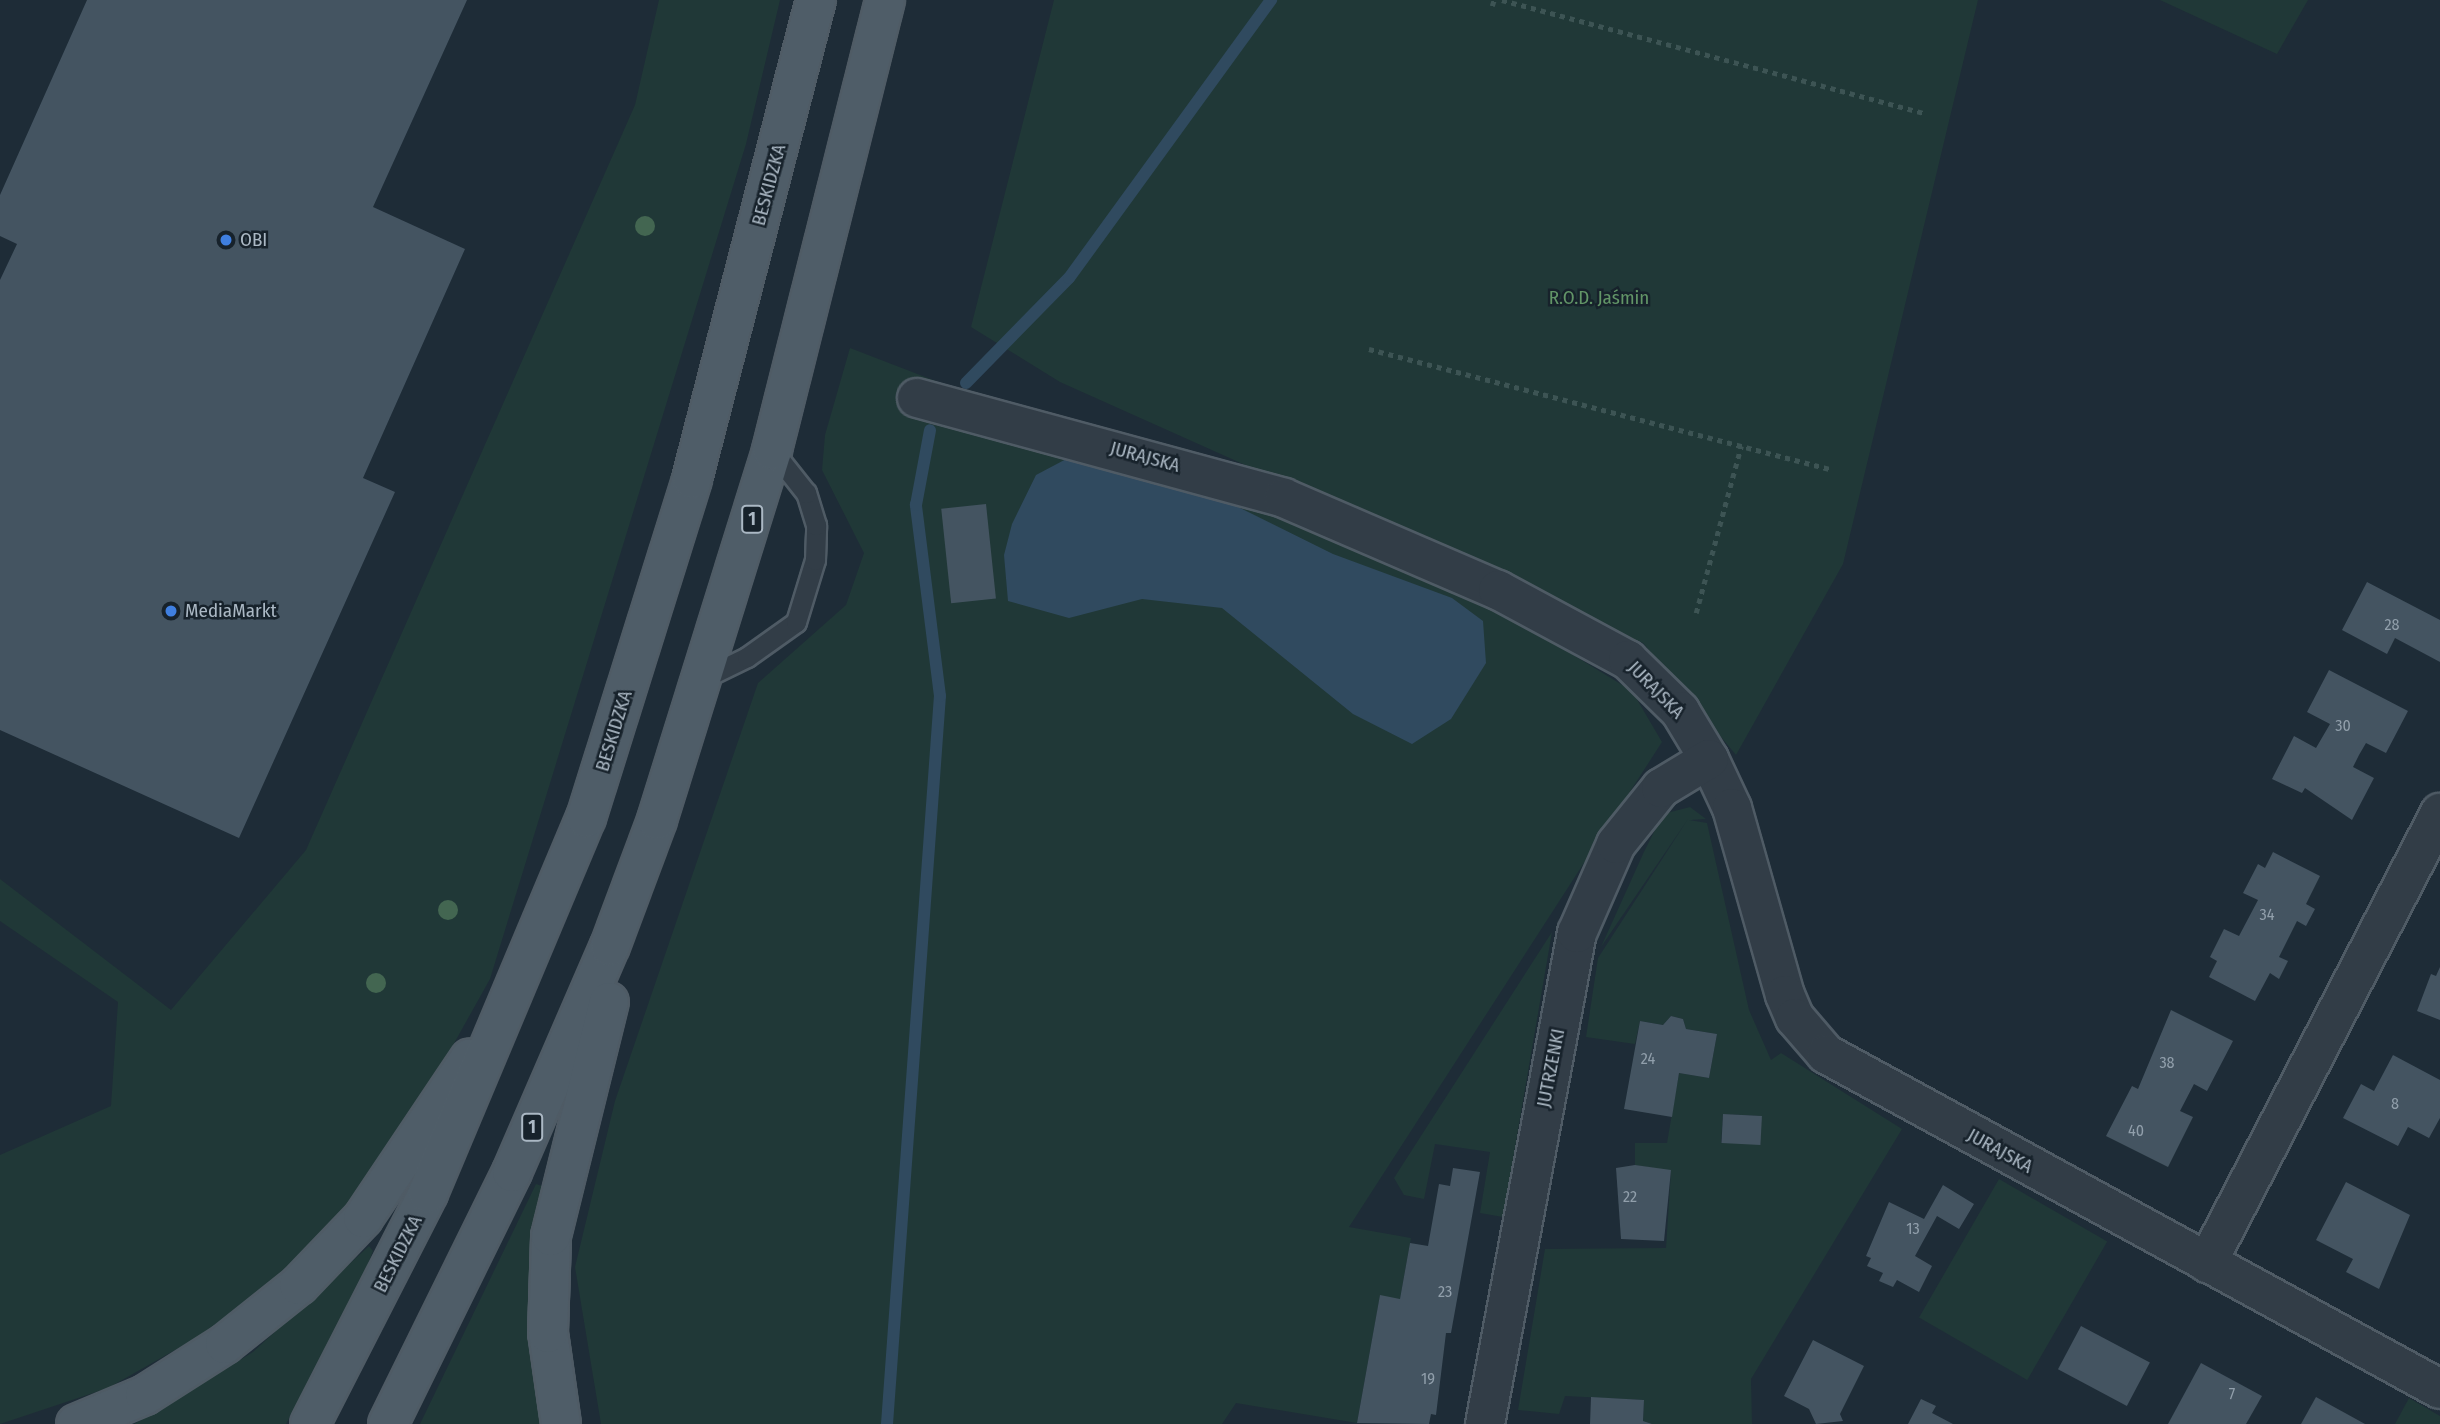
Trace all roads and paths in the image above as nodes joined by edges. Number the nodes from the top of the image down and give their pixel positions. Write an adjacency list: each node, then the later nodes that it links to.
1 (816, 0): 15 (main road, BESKIDZKA)
2 (885, 0): 8 (main road, 1)
3 (1502, 0): 4 (path)
4 (1926, 114)
5 (1369, 349): 7 (path)
6 (917, 398): 12 (street, JURAJSKA)
7 (1741, 446): 9 (path); 10 (path)
8 (772, 450): 11 (main road, 1); 11 (lane)
9 (1831, 469)
10 (1696, 613)
11 (704, 678): 14 (main road, 1)
12 (1709, 759): 16 (street, JURAJSKA); 22 (street, JUTRZENKI)
13 (2440, 813): 16 (street)
14 (657, 821): 20 (main road, 1); 21 (main road)
15 (516, 994): 18 (main road); 19 (main road, BESKIDZKA)
16 (2207, 1263): 17 (street, JURAJSKA)
17 (2440, 1389)
18 (76, 1424)
19 (310, 1424)
20 (388, 1424)
21 (561, 1424)
22 (1485, 1424)

